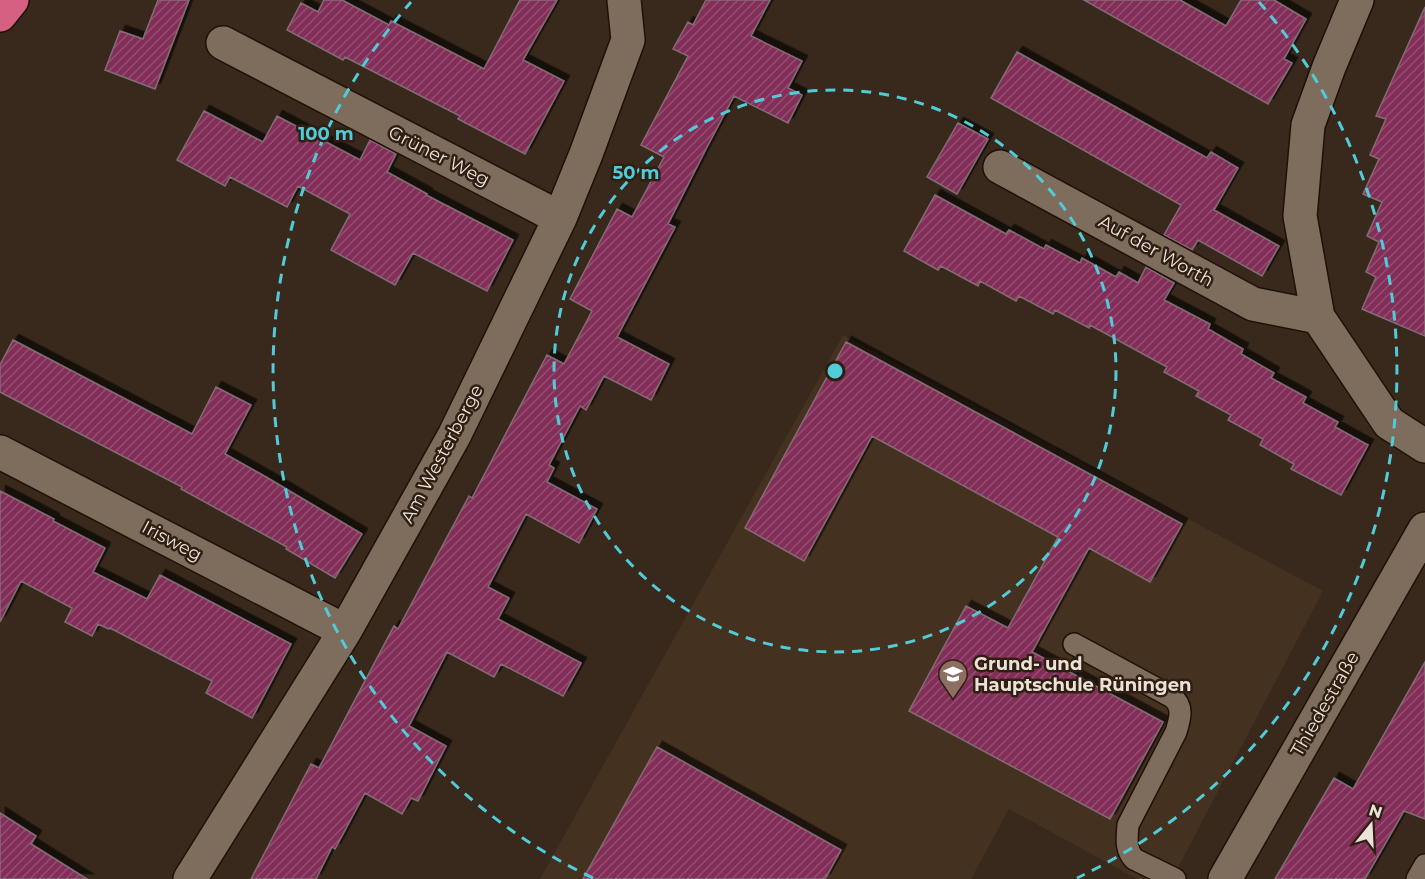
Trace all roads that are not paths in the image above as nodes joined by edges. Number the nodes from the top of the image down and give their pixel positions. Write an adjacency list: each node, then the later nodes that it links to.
1 (12, 0): 4 (highway)
2 (624, 0): 7 (street, Am Westerberge)
3 (1357, 0): 8 (street)
4 (0, 15)
5 (223, 43): 7 (street, Grüner Weg)
6 (1000, 167): 8 (street, Auf der Worth)
7 (560, 218): 12 (street, Am Westerberge)
8 (1318, 317): 9 (street)
9 (1425, 446)
10 (0, 452): 12 (street, Irisweg)
11 (1425, 529): 17 (street, Thiedestraße)
12 (345, 631): 15 (street, Am Westerberge)
13 (1074, 644): 16 (lane)
14 (1425, 865): 18 (lane)
15 (190, 879)
16 (1175, 879)
17 (1226, 879)
18 (1417, 879)

